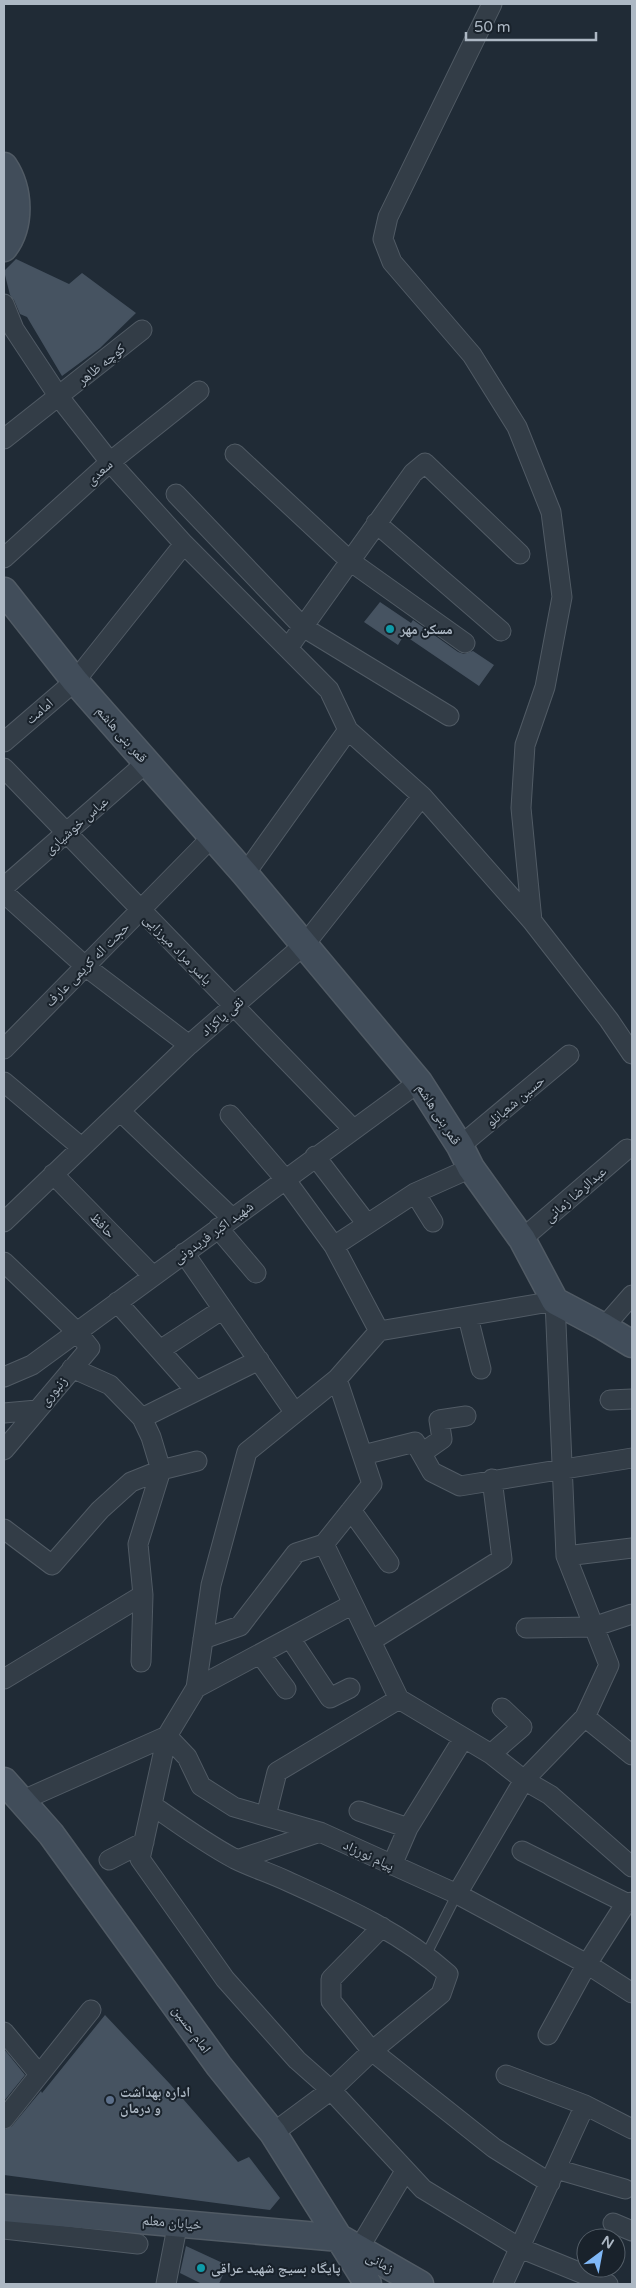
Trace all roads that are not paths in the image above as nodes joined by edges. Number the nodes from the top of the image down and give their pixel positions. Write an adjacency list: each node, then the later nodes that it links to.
1 (492, 4): 35 (street)
2 (4, 166): 3 (street)
3 (4, 248)
4 (4, 304): 7 (street)
5 (142, 330): 7 (street, کوچه ظاهر)
6 (199, 391): 10 (street, سعدی)
7 (59, 398): 8 (street, کوچه ظاهر); 10 (street)
8 (4, 439)
9 (235, 454): 16 (street)
10 (110, 462): 13 (street); 15 (street, سعدی)
11 (176, 494): 18 (street)
12 (376, 523): 14 (street); 16 (street); 19 (street)
13 (184, 544): 21 (street); 22 (street, امامت)
14 (520, 554)
15 (4, 558)
16 (350, 561): 18 (street); 20 (street)
17 (4, 591): 22 (street, قمر بنی هاشم)
18 (303, 627): 21 (street); 23 (street)
19 (501, 631)
20 (465, 643)
21 (288, 648): 24 (street)
22 (75, 681): 25 (street, امامت); 26 (street, قمر بنی هاشم)
23 (449, 716)
24 (348, 730): 28 (street); 31 (street)
25 (4, 742)
26 (147, 762): 29 (street, عباس خوشیاری); 30 (street, قمر بنی هاشم)
27 (4, 768): 29 (street, یاسر مراد میرزایی)
28 (422, 796): 35 (street); 36 (street, نقی پاکزاد)
29 (66, 833): 32 (street, عباس خوشیاری); 34 (street, یاسر مراد میرزایی)
30 (213, 836): 31 (street, قمر بنی هاشم); 34 (street, حجت اله کریمی عارف)
31 (245, 874): 36 (street, قمر بنی هاشم)
32 (4, 887)
33 (4, 893): 37 (street)
34 (141, 910): 37 (street, حجت اله کریمی عارف); 38 (street, یاسر مراد میرزایی)
35 (532, 921): 41 (street)
36 (305, 944): 38 (street, نقی پاکزاد); 44 (street, قمر بنی هاشم)
37 (86, 966): 39 (street); 40 (street, حجت اله کریمی عارف)
38 (233, 1007): 39 (street, نقی پاکزاد); 47 (street, یاسر مراد میرزایی)
39 (188, 1045): 45 (street, نقی پاکزاد)
40 (4, 1049)
41 (632, 1054)
42 (569, 1055): 51 (street, حسین شعبانلو)
43 (4, 1082): 48 (street)
44 (419, 1082): 47 (street, شهید اکبر فریدونی); 51 (street, قمر بنی هاشم)
45 (120, 1111): 48 (street, نقی پاکزاد); 57 (street)
46 (230, 1115): 53 (street)
47 (353, 1128): 50 (street, شهید اکبر فریدونی)
48 (81, 1148): 52 (street, نقی پاکزاد)
49 (627, 1149): 59 (street, عبدالرضا زمانی)
50 (315, 1156): 53 (street, شهید اکبر فریدونی); 58 (street)
51 (466, 1157): 54 (street, حسین شعبانلو); 59 (street, قمر بنی هاشم)
52 (53, 1174): 55 (street, نقی پاکزاد); 64 (street, حافظ)
53 (285, 1179): 57 (street, شهید اکبر فریدونی); 60 (street)
54 (415, 1193): 56 (street); 58 (street, حسین شعبانلو)
55 (4, 1222)
56 (433, 1222)
57 (224, 1223): 61 (street, شهید اکبر فریدونی); 63 (street)
58 (367, 1224): 60 (street, حسین شعبانلو)
59 (522, 1239): 66 (street, قمر بنی هاشم)
60 (334, 1246): 70 (street)
61 (184, 1252): 64 (street, شهید اکبر فریدونی); 68 (street)
62 (4, 1262): 71 (street)
63 (256, 1272)
64 (153, 1276): 67 (street, شهید اکبر فریدونی)
65 (632, 1295): 72 (street)
66 (555, 1301): 69 (street); 72 (street); 93 (street)
67 (117, 1302): 71 (street, شهید اکبر فریدونی); 73 (street)
68 (223, 1309): 73 (street); 74 (street)
69 (468, 1317): 70 (street); 76 (street)
70 (379, 1331): 78 (street)
71 (76, 1332): 75 (street, زنبوری); 77 (street, شهید اکبر فریدونی)
72 (623, 1341)
73 (160, 1350): 79 (street)
74 (259, 1360): 79 (street); 84 (street)
75 (72, 1368): 82 (street, زنبوری); 86 (street)
76 (481, 1369)
77 (4, 1377)
78 (337, 1379): 84 (street); 89 (street)
79 (196, 1391): 86 (street)
80 (632, 1399): 81 (street)
81 (610, 1400)
82 (37, 1410): 83 (street); 87 (street, زنبوری)
83 (4, 1413)
84 (295, 1413): 107 (street)
85 (466, 1416): 88 (street)
86 (142, 1418): 92 (street)
87 (4, 1450)
88 (422, 1453): 89 (street); 94 (street)
89 (363, 1455): 95 (street)
90 (632, 1458): 93 (street)
91 (197, 1461): 92 (street)
92 (161, 1470): 96 (street); 101 (street)
93 (561, 1470): 94 (street); 99 (street)
94 (492, 1480): 108 (street)
95 (351, 1510): 97 (street); 100 (street)
96 (4, 1529)
97 (324, 1544): 102 (street); 107 (street)
98 (632, 1548): 99 (street)
99 (566, 1556): 104 (street)
100 (389, 1563)
101 (143, 1595): 110 (street); 111 (street)
102 (353, 1604): 106 (street); 108 (street)
103 (632, 1614): 104 (street)
104 (593, 1627): 105 (street); 117 (street)
105 (526, 1628)
106 (290, 1638): 109 (street); 113 (street)
107 (203, 1639): 112 (street)
108 (371, 1641): 115 (street)
109 (260, 1654): 112 (street); 114 (street)
110 (141, 1662)
111 (4, 1679)
112 (196, 1688): 118 (street)
113 (350, 1688)
114 (286, 1689)
115 (399, 1699): 119 (street); 127 (street)
116 (502, 1708): 120 (street)
117 (585, 1717): 121 (street); 122 (street)
118 (167, 1736): 124 (street); 125 (street); 127 (street, پیام نورزاد)
119 (463, 1740): 120 (street); 128 (street)
120 (491, 1754): 122 (street)
121 (632, 1755)
122 (524, 1780): 135 (street); 136 (street)
123 (4, 1781): 124 (street, امام حسین)
124 (21, 1801): 152 (street, امام حسین)
125 (152, 1804): 130 (street); 133 (street)
126 (360, 1811): 128 (street)
127 (266, 1816): 129 (street, پیام نورزاد)
128 (408, 1828): 134 (street)
129 (320, 1832): 133 (street); 134 (street, پیام نورزاد)
130 (144, 1842): 132 (street); 148 (street)
131 (522, 1851): 137 (street)
132 (109, 1860)
133 (237, 1860): 138 (street)
134 (392, 1865): 136 (street, پیام نورزاد)
135 (632, 1867)
136 (457, 1894): 139 (lane); 140 (street, پیام نورزاد)
137 (629, 1902): 140 (street)
138 (382, 1927): 139 (street); 145 (street)
139 (426, 1954): 145 (street)
140 (587, 1964): 141 (street, پیام نورزاد); 144 (street)
141 (632, 1993)
142 (91, 2010): 146 (street)
143 (4, 2032): 146 (street)
144 (548, 2035)
145 (372, 2051): 148 (street); 154 (street)
146 (39, 2074): 150 (street)
147 (506, 2075): 149 (street)
148 (331, 2090): 152 (street); 153 (street)
149 (585, 2105): 151 (street); 154 (street)
150 (4, 2119)
151 (632, 2129)
152 (273, 2133): 162 (street, امام حسین)
153 (406, 2172): 162 (street); 163 (street)
154 (553, 2176): 155 (street); 163 (street)
155 (625, 2189)
156 (4, 2208): 157 (street, خیابان معلم)
157 (178, 2222): 162 (street, خیابان معلم); 164 (street)
158 (613, 2223): 160 (street)
159 (4, 2229): 161 (street)
160 (632, 2231)
161 (138, 2244)
162 (349, 2244): 165 (street, امام حسین); 166 (street, زمانی)
163 (520, 2248): 167 (street); 168 (street)
164 (166, 2284)
165 (368, 2284)
166 (420, 2284)
167 (503, 2284)
168 (608, 2284)

